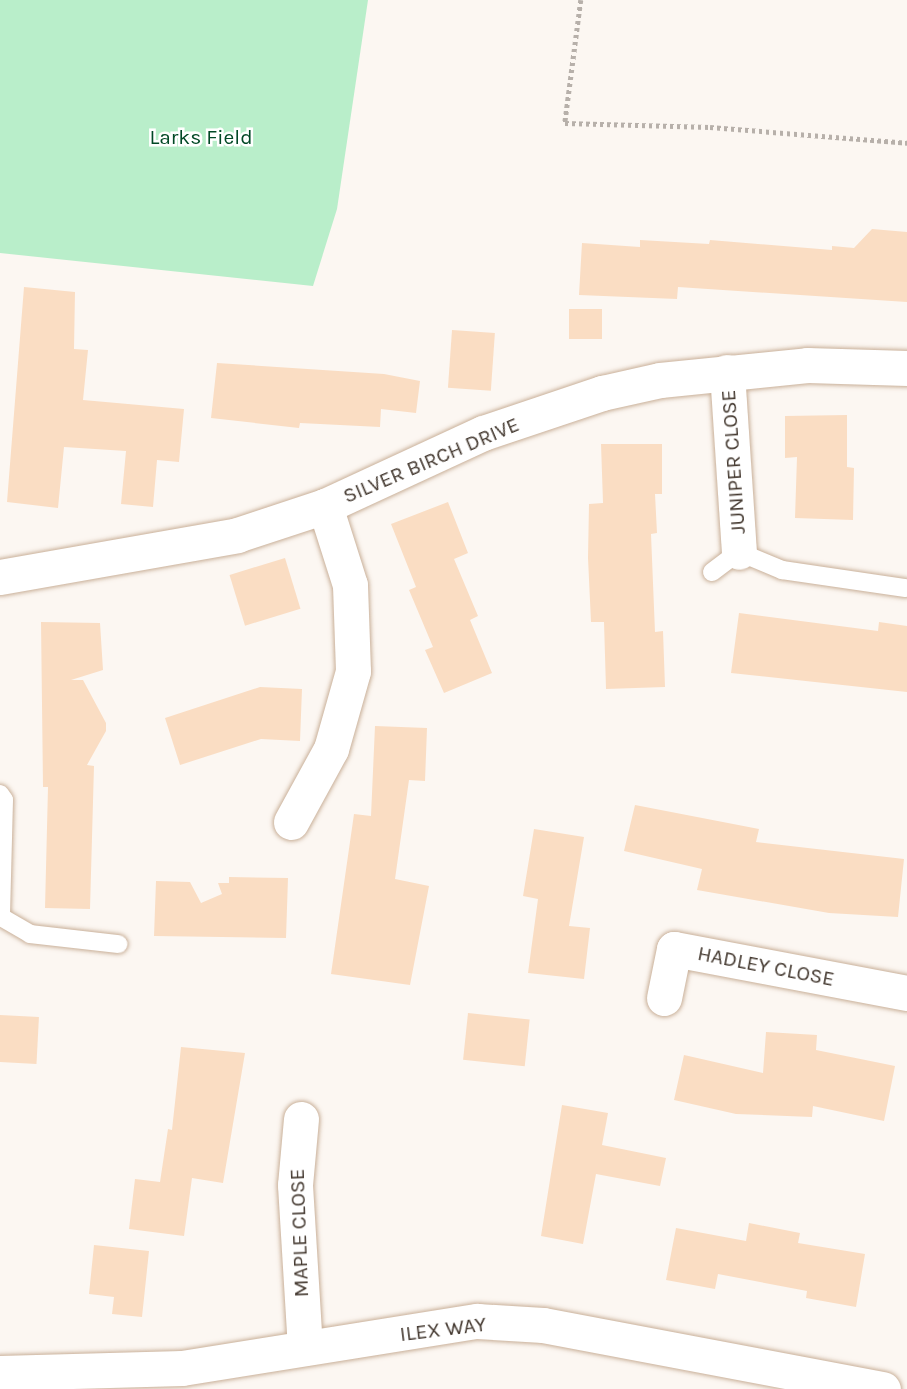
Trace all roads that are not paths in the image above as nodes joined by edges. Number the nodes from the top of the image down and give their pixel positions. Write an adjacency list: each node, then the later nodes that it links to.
1 (907, 368): 2 (street, SILVER BIRCH DRIVE)
2 (727, 372): 3 (street, SILVER BIRCH DRIVE); 4 (street, JUNIPER CLOSE)
3 (325, 506): 5 (street, SILVER BIRCH DRIVE); 8 (street)
4 (726, 562): 6 (lane)
5 (0, 577)
6 (906, 588)
7 (0, 794): 9 (lane)
8 (290, 822)
9 (118, 944)
10 (907, 993): 11 (street, HADLEY CLOSE)
11 (664, 998)
12 (301, 1119): 13 (street, MAPLE CLOSE)
13 (305, 1348): 15 (street, ILEX WAY); 16 (street, ILEX WAY)
14 (0, 1373): 15 (street, ILEX WAY)
15 (182, 1379)
16 (883, 1389)

